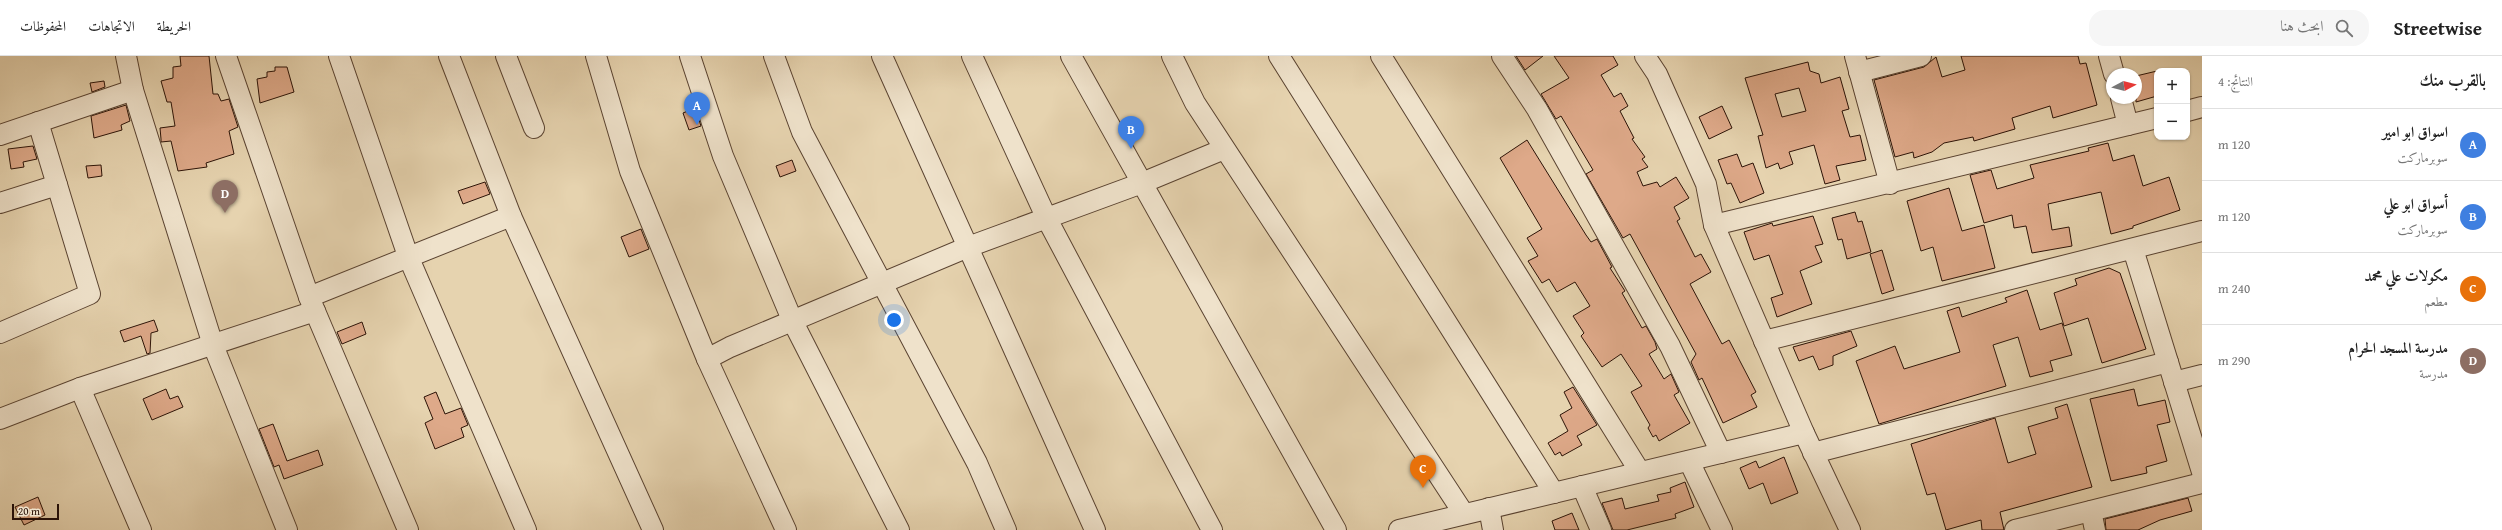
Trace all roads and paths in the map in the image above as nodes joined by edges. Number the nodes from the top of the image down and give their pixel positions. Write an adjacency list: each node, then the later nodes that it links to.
1 (126, 56): 21 (street)
2 (226, 56): 43 (street)
3 (339, 56): 41 (street)
4 (449, 56): 35 (street)
5 (506, 56): 28 (street)
6 (596, 56): 48 (street)
7 (690, 56): 44 (street)
8 (774, 56): 42 (street)
9 (882, 56): 39 (street)
10 (972, 56): 36 (street)
11 (1071, 56): 31 (street)
12 (1172, 56): 30 (street)
13 (1279, 56): 62 (street)
14 (1381, 56): 58 (street)
15 (1502, 56): 55 (street)
16 (1645, 56): 37 (street)
17 (1921, 56): 19 (street)
18 (2109, 56): 20 (street)
19 (1857, 64): 32 (street)
20 (2112, 68)
21 (133, 90): 26 (street); 47 (street)
22 (2123, 104): 27 (street)
23 (2202, 107): 24 (street)
24 (2190, 110)
25 (2154, 119): 27 (street)
26 (38, 122): 29 (street); 33 (street)
27 (2128, 125): 32 (street)
28 (534, 128)
29 (0, 135)
30 (1224, 149): 31 (street); 65 (street)
31 (1142, 183): 36 (street); 76 (street)
32 (1890, 184): 37 (street)
33 (57, 185): 34 (street); 45 (street)
34 (0, 203)
35 (511, 216): 41 (street); 70 (street)
36 (1047, 219): 39 (street); 75 (street)
37 (1714, 225): 46 (street)
38 (2202, 231): 40 (street)
39 (968, 248): 42 (street); 74 (street)
40 (2133, 249): 46 (street); 49 (street)
41 (408, 256): 43 (street); 69 (street)
42 (882, 284): 44 (street); 73 (street)
43 (312, 304): 47 (street); 68 (street)
44 (793, 322): 48 (street); 72 (street)
45 (0, 333)
46 (1764, 341): 54 (street)
47 (213, 345): 52 (street); 67 (street)
48 (707, 359): 71 (street)
49 (2168, 362): 51 (street); 56 (street)
50 (2202, 375): 51 (street)
51 (2174, 382): 59 (street)
52 (80, 388): 53 (street); 66 (street)
53 (0, 419)
54 (1804, 433): 55 (street); 56 (street)
55 (1721, 453): 57 (street)
56 (1813, 453): 81 (street)
57 (1689, 461): 58 (street); 80 (street)
58 (1640, 472): 61 (street)
59 (2202, 472)
60 (2202, 483): 64 (street)
61 (1582, 486): 62 (street); 79 (street)
62 (1554, 493): 63 (street)
63 (1489, 508): 65 (street); 78 (street)
64 (2090, 511): 82 (street); 83 (street)
65 (1464, 514): 77 (street)
66 (141, 530)
67 (287, 530)
68 (408, 530)
69 (526, 530)
70 (654, 530)
71 (786, 530)
72 (899, 530)
73 (1006, 530)
74 (1095, 530)
75 (1212, 530)
76 (1336, 530)
77 (1399, 530)
78 (1493, 530)
79 (1600, 530)
80 (1722, 530)
81 (1850, 530)
82 (2015, 530)
83 (2095, 530)

